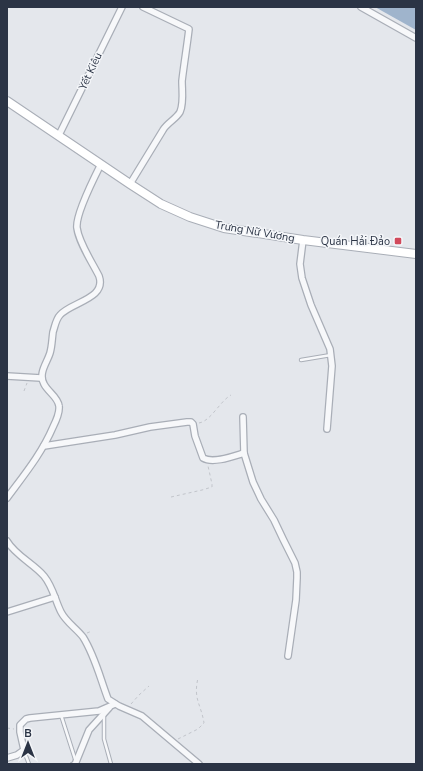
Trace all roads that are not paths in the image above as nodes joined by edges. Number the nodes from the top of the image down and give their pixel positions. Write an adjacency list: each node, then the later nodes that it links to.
1 (122, 7): 6 (street, Yết Kiêu)
2 (143, 7): 8 (street)
3 (361, 7): 4 (street)
4 (416, 38)
5 (7, 101): 6 (main road, Trưng Nữ Vương)
6 (58, 136): 7 (main road, Trưng Nữ Vương)
7 (100, 164): 8 (main road, Trưng Nữ Vương); 14 (street)
8 (130, 184): 9 (main road, Trưng Nữ Vương)
9 (303, 240): 10 (main road, Trưng Nữ Vương); 11 (street)
10 (416, 254)
11 (332, 355): 12 (lane); 16 (street)
12 (301, 360)
13 (7, 376): 14 (street)
14 (41, 378): 17 (street)
15 (243, 418): 18 (street)
16 (327, 429)
17 (44, 446): 18 (street); 19 (street)
18 (244, 453): 23 (street)
19 (7, 498)
20 (7, 541): 21 (street)
21 (55, 597): 22 (street); 24 (street)
22 (7, 612)
23 (288, 656)
24 (113, 705): 25 (street); 26 (street); 32 (street)
25 (61, 714): 27 (street); 29 (lane)
26 (104, 714): 29 (street); 31 (lane)
27 (24, 750): 28 (street); 30 (lane)
28 (7, 758)
29 (74, 763)
30 (29, 764)
31 (111, 764)
32 (199, 764)

